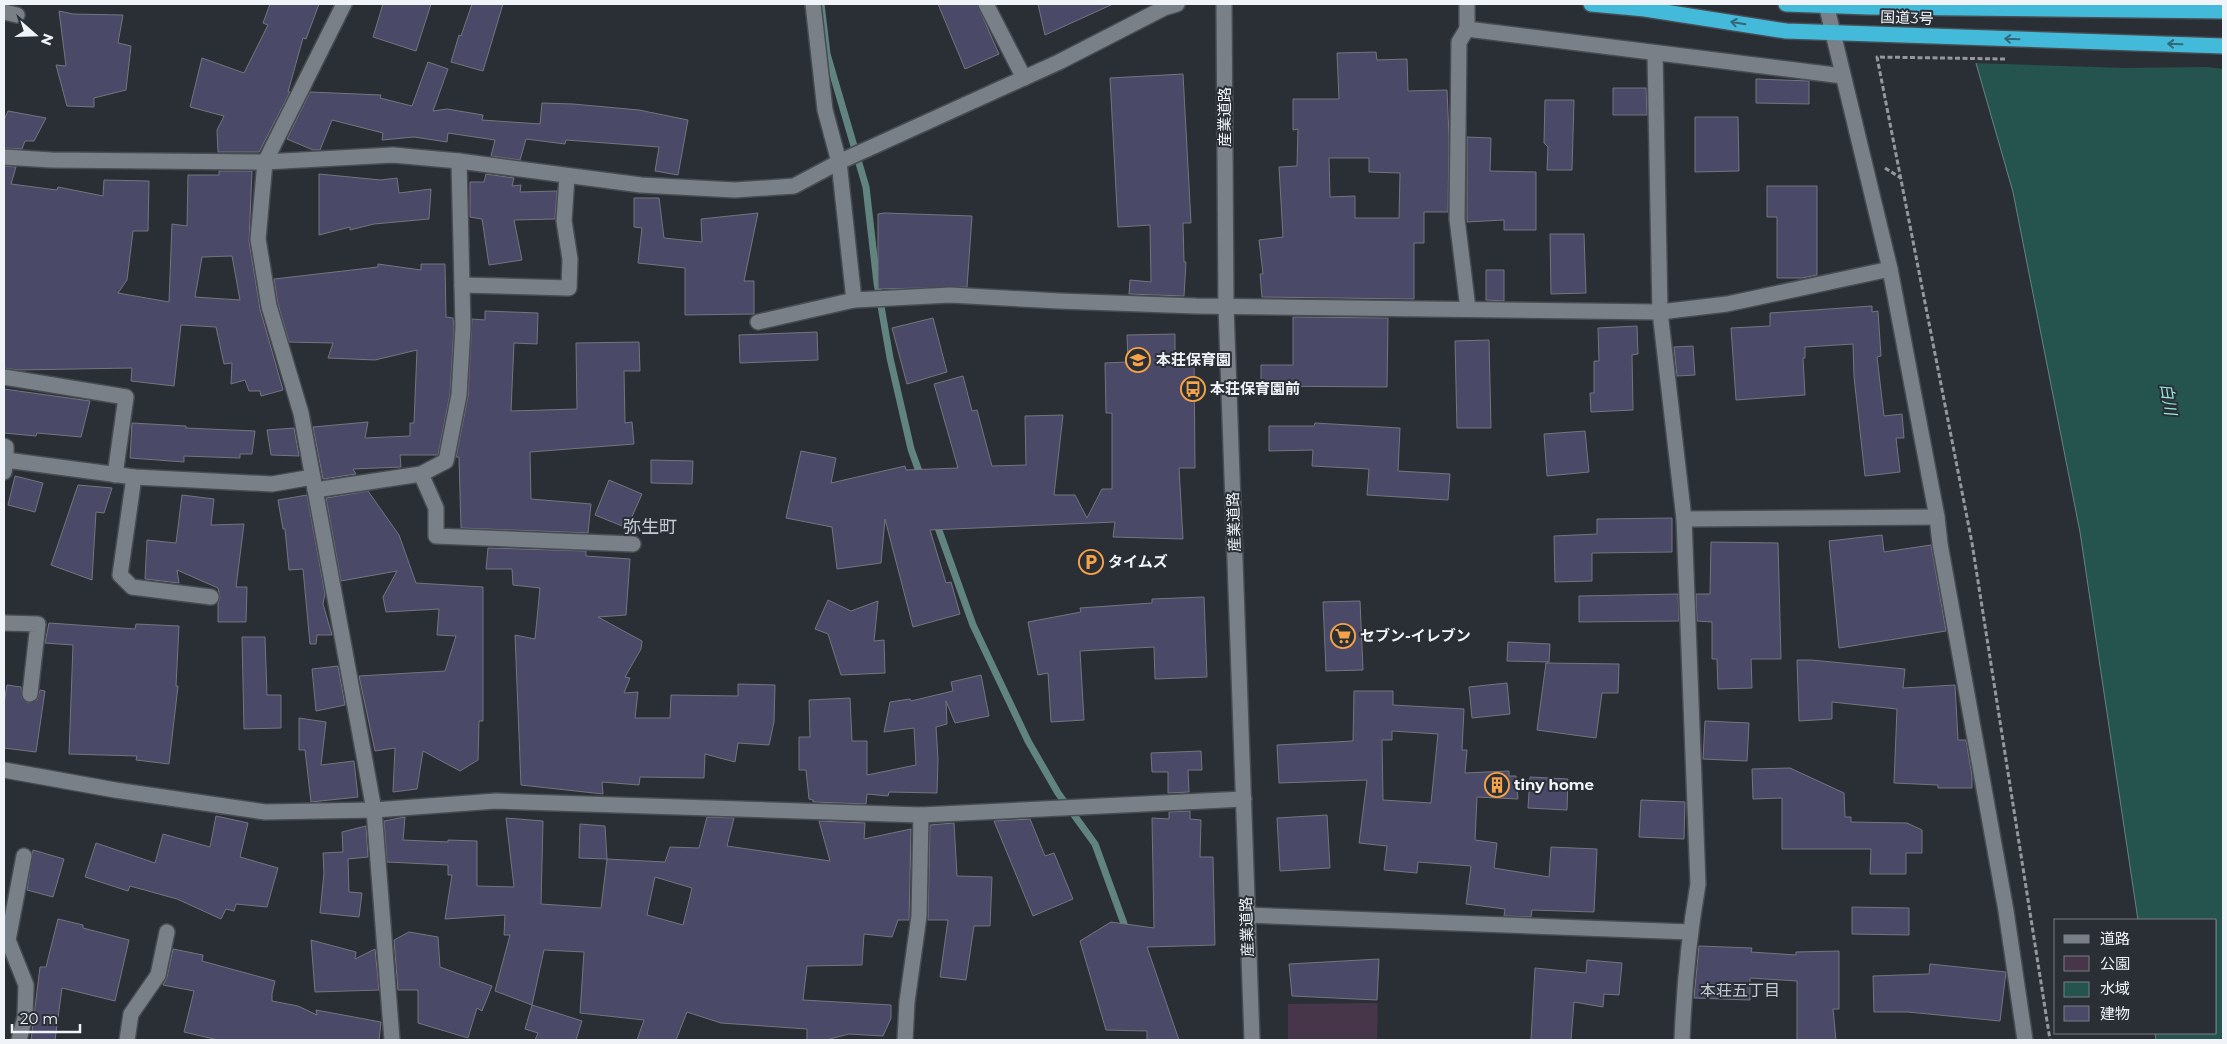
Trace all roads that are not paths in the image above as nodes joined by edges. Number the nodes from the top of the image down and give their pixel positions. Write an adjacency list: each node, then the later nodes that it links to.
1 (344, 4): 19 (street)
2 (813, 4): 20 (street)
3 (986, 4): 16 (street)
4 (1177, 4): 16 (street)
5 (1224, 4): 25 (street, 産業道路)
6 (1467, 4): 11 (street)
7 (1591, 4): 12 (highway, 国道3号, one-way to 7)
8 (1786, 4): 9 (highway, 国道3号)
9 (1826, 5): 10 (highway, 国道3号); 12 (street)
10 (2223, 12)
11 (1467, 29): 14 (street); 26 (street)
12 (1832, 33): 13 (highway, 国道3号, one-way to 12); 15 (street)
13 (2223, 46)
14 (1655, 53): 15 (street); 27 (street)
15 (1843, 76): 22 (street)
16 (1024, 78): 20 (street)
17 (4, 157): 19 (street)
18 (459, 161): 19 (street); 21 (street); 23 (street)
19 (265, 162): 34 (street)
20 (839, 162): 21 (street); 24 (street)
21 (567, 176): 23 (street)
22 (1890, 269): 27 (street); 35 (street)
23 (462, 285): 31 (street)
24 (859, 300): 25 (street); 28 (street)
25 (1226, 306): 26 (street); 42 (street, 産業道路)
26 (1468, 309): 27 (street)
27 (1660, 312): 36 (street)
28 (758, 322)
29 (4, 377): 32 (street)
30 (4, 459): 32 (street)
31 (421, 474): 34 (street); 37 (street)
32 (116, 475): 33 (street)
33 (134, 477): 34 (street); 38 (street)
34 (314, 484): 43 (street)
35 (1937, 517): 36 (street); 55 (street)
36 (1684, 519): 48 (street)
37 (633, 544)
38 (211, 597)
39 (4, 622): 40 (street)
40 (30, 694)
41 (4, 770): 43 (street)
42 (1244, 799): 44 (street); 46 (street, 産業道路)
43 (374, 810): 44 (street); 51 (street)
44 (921, 815): 52 (street)
45 (24, 856): 49 (street)
46 (1246, 915): 48 (street); 53 (street, 産業道路)
47 (167, 932): 50 (street)
48 (1690, 932): 54 (street)
49 (19, 1040)
50 (127, 1040)
51 (392, 1040)
52 (905, 1040)
53 (1252, 1040)
54 (1682, 1040)
55 (2025, 1040)

